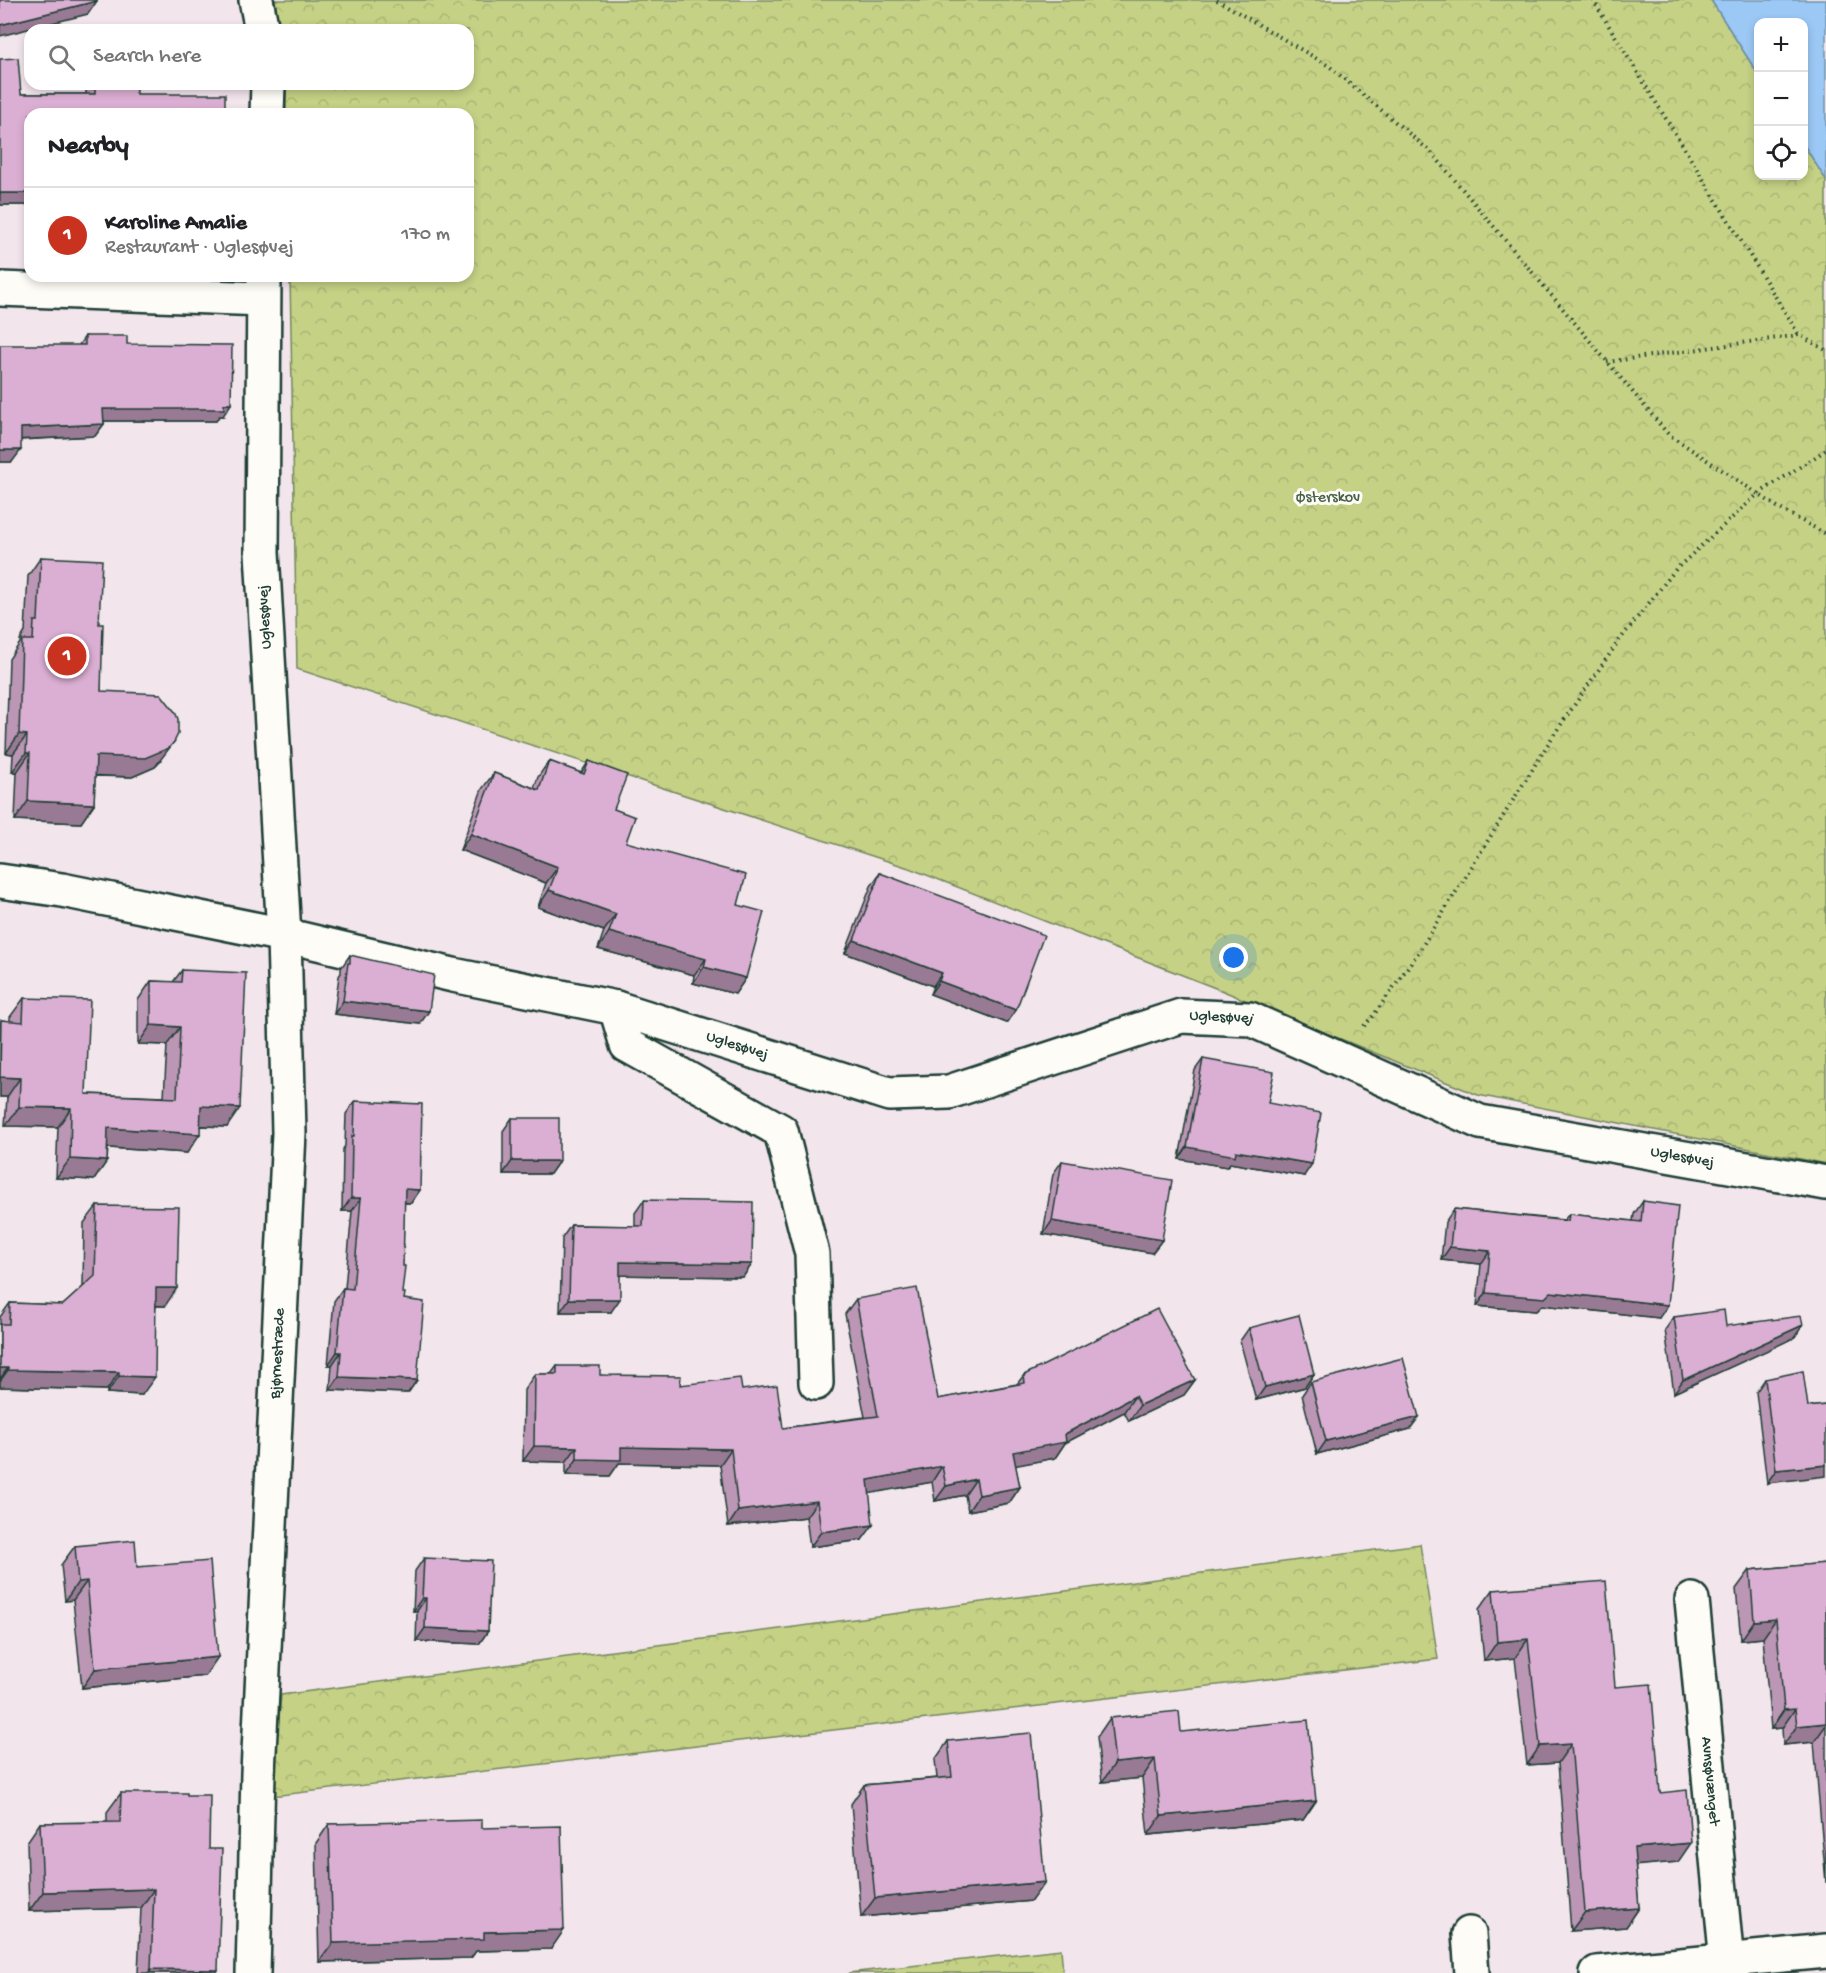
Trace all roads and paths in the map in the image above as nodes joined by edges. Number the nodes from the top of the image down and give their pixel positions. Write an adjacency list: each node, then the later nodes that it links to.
1 (256, 0): 4 (street)
2 (1217, 0): 12 (path)
3 (1593, 0): 10 (path)
4 (261, 24)
5 (268, 90): 6 (street)
6 (267, 108)
7 (95, 284): 8 (street, Uglesøvej); 9 (street, Uglesøvej)
8 (264, 287): 17 (street, Uglesøvej)
9 (0, 289)
10 (1799, 335): 11 (path); 12 (path)
11 (1826, 350)
12 (1606, 363): 14 (path)
13 (1826, 450): 14 (path)
14 (1758, 494): 15 (path); 19 (path)
15 (1826, 534)
16 (0, 882): 17 (street, Uglesøvej)
17 (284, 935): 18 (street, Uglesøvej); 26 (street, Bjørnestræde)
18 (616, 1008): 19 (street, Uglesøvej); 21 (street)
19 (1335, 1057): 20 (street, Uglesøvej)
20 (1826, 1183)
21 (816, 1383)
22 (1692, 1600): 25 (street, Avnsøvænget)
23 (1469, 1934): 27 (street)
24 (1826, 1951): 25 (street)
25 (1728, 1967): 28 (street)
26 (253, 1973)
27 (1472, 1973)
28 (1597, 1973)

